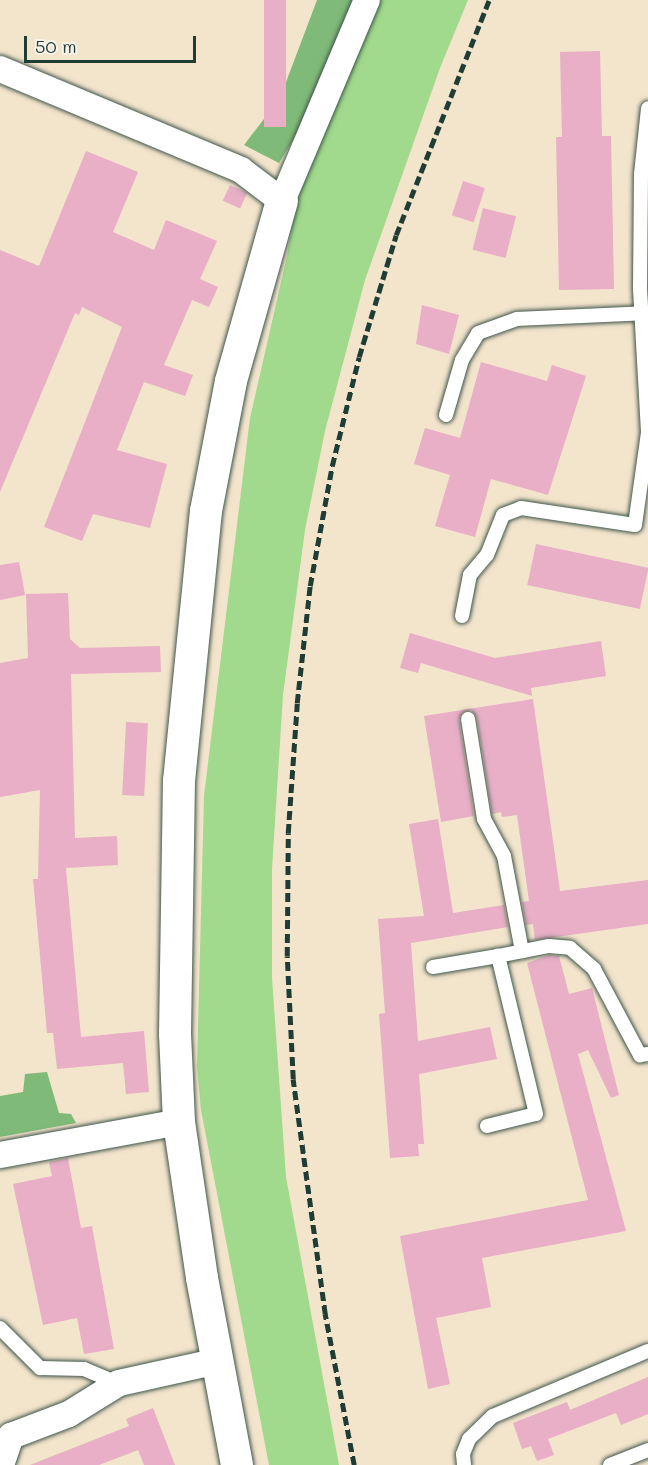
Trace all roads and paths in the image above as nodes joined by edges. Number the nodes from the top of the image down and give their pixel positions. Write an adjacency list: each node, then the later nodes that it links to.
1 (367, 0): 4 (street)
2 (0, 69): 4 (street)
3 (648, 108): 5 (lane)
4 (282, 201): 13 (street)
5 (645, 313): 6 (lane); 7 (lane)
6 (446, 415)
7 (462, 616)
8 (468, 719): 9 (lane)
9 (522, 951): 10 (lane); 12 (lane)
10 (498, 956): 11 (lane); 14 (lane)
11 (433, 967)
12 (648, 1054)
13 (179, 1122): 15 (street); 18 (street)
14 (487, 1126)
15 (0, 1155)
16 (0, 1328): 19 (lane)
17 (648, 1351): 23 (lane)
18 (218, 1361): 19 (street); 22 (street)
19 (119, 1383): 21 (street)
20 (648, 1450): 24 (lane)
21 (1, 1465)
22 (237, 1465)
23 (464, 1465)
24 (610, 1465)

